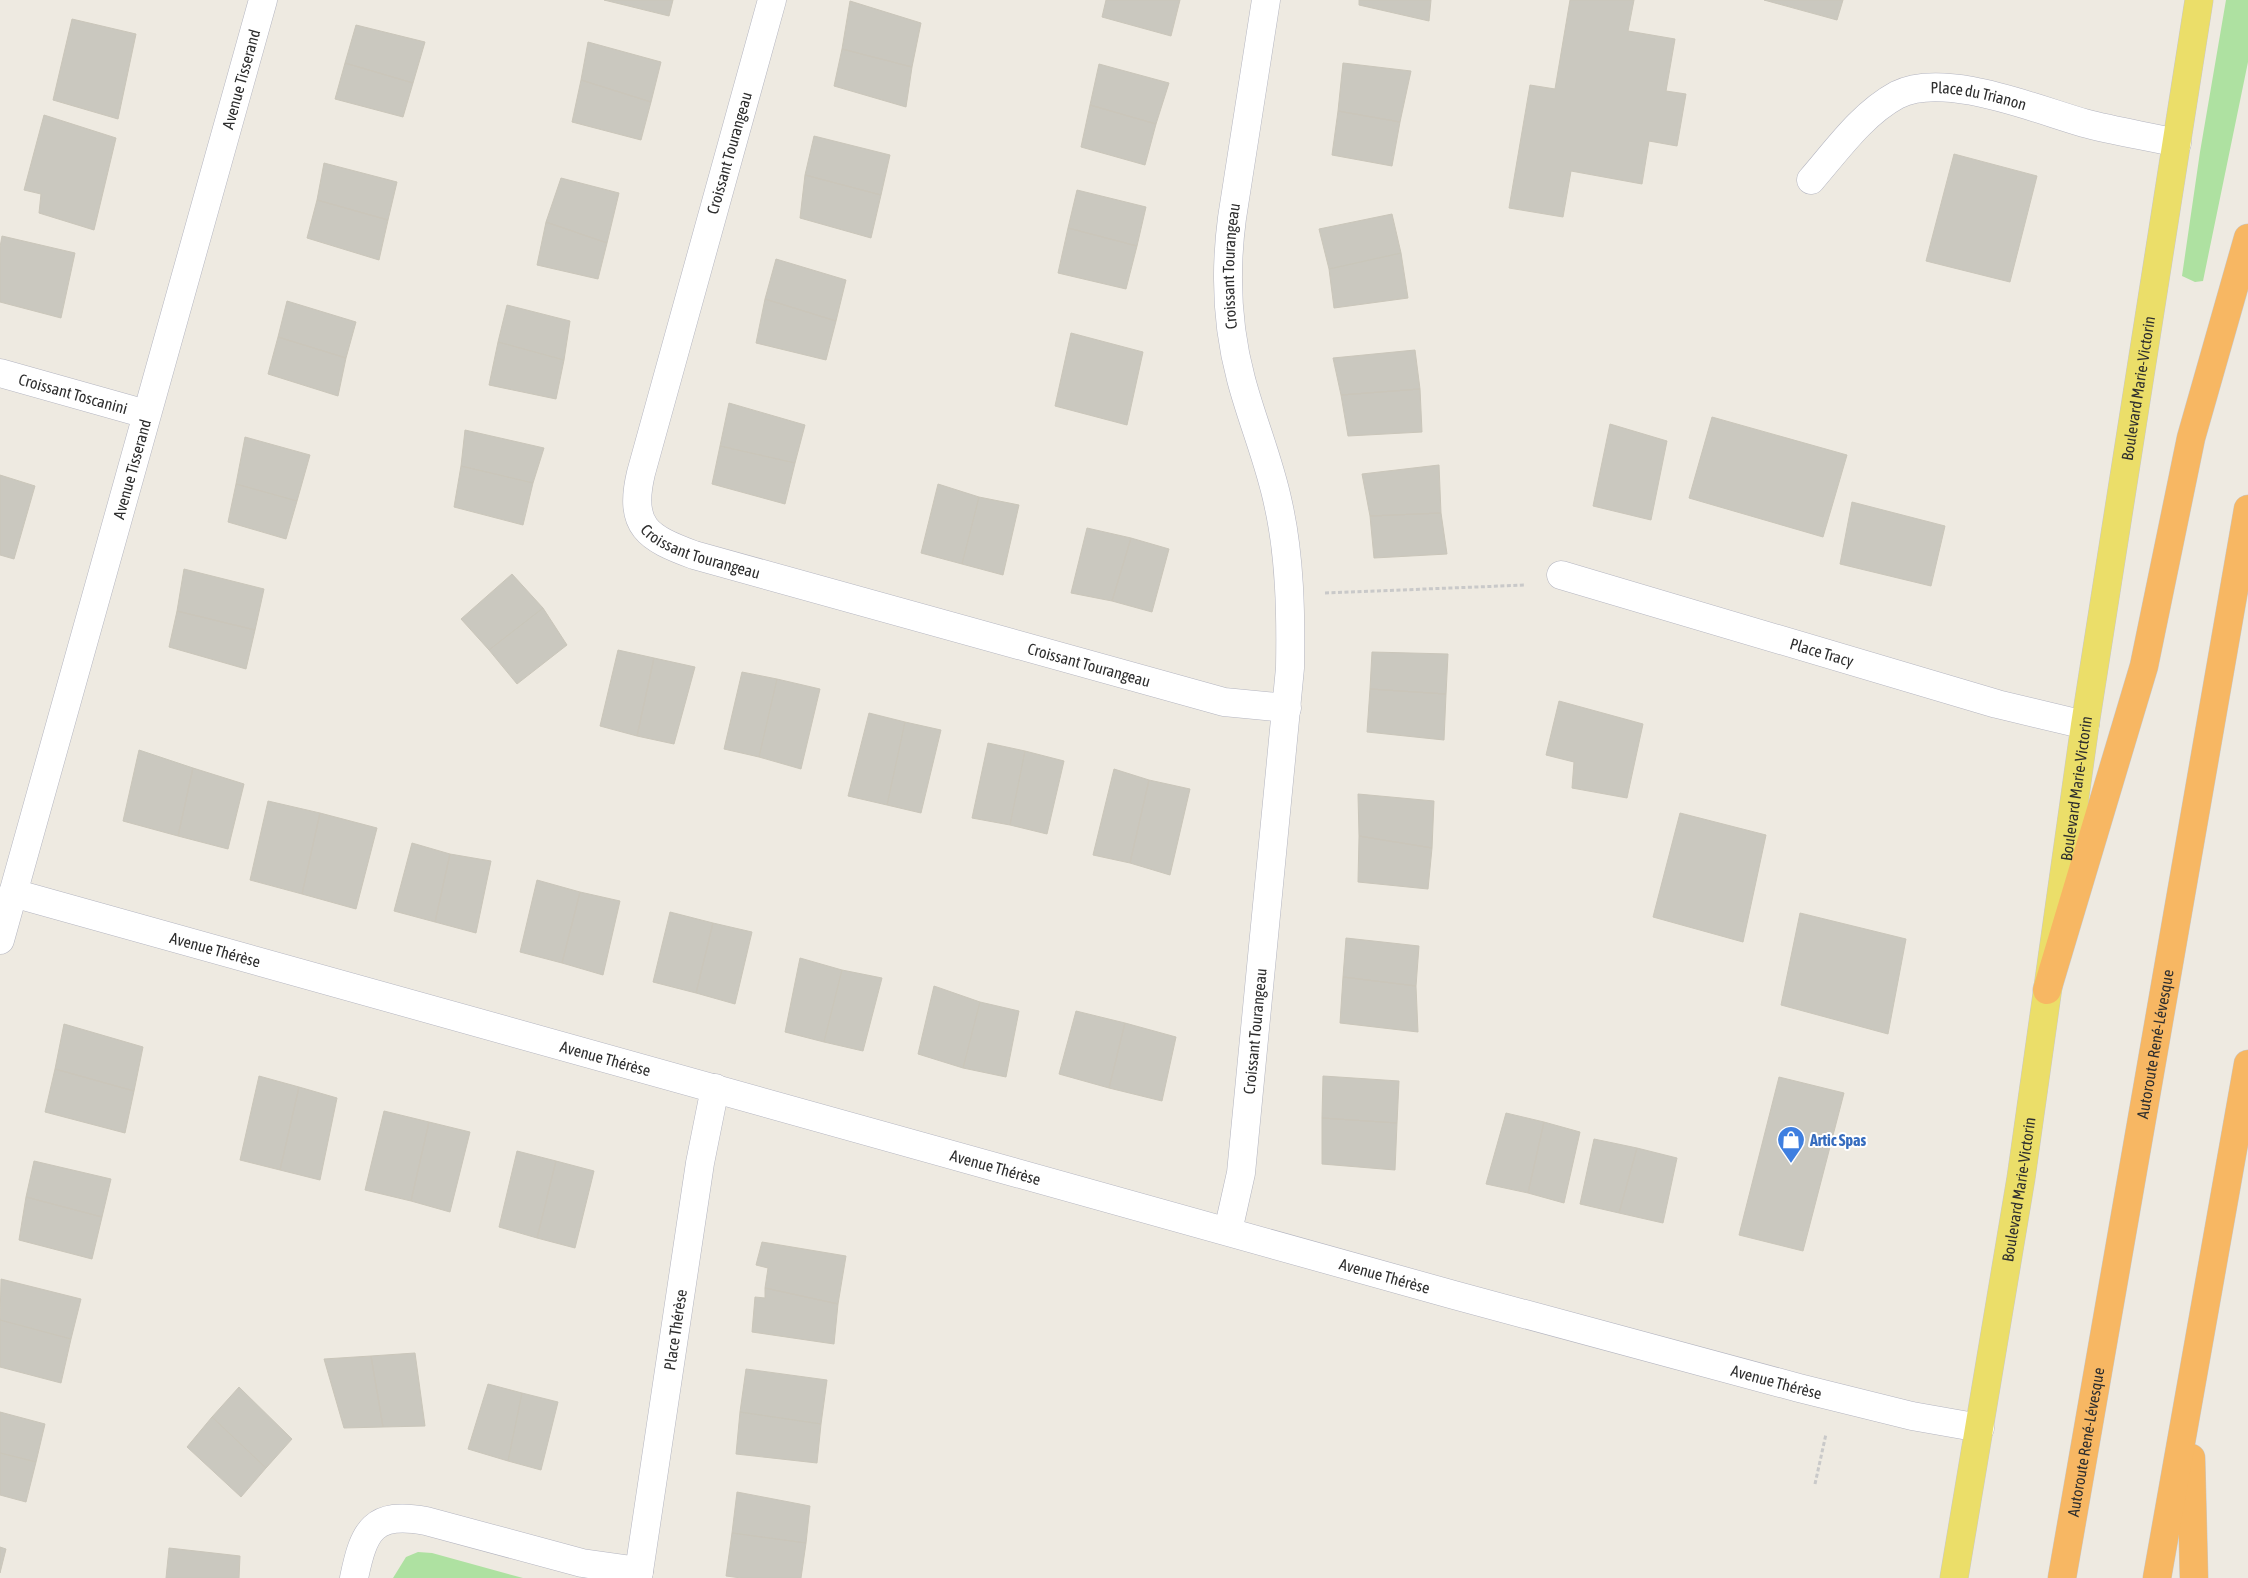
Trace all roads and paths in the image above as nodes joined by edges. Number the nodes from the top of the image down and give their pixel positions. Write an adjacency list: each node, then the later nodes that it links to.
1 (263, 0): 9 (street, Avenue Tisserand)
2 (772, 0): 14 (street, Croissant Tourangeau)
3 (1266, 0): 14 (street, Croissant Tourangeau)
4 (2199, 0): 5 (main road, Boulevard Marie-Victorin)
5 (2177, 143): 6 (street, Place du Trianon); 15 (main road, Boulevard Marie-Victorin)
6 (1811, 180)
7 (2248, 238): 18 (highway)
8 (0, 373): 9 (street, Croissant Toscanini)
9 (146, 414): 16 (street, Avenue Tisserand)
10 (2248, 509): 29 (highway, Autoroute René-Lévesque)
11 (1561, 575): 15 (street, Place Tracy)
12 (1529, 585): 13 (path)
13 (1320, 594)
14 (1287, 708): 21 (street, Croissant Tourangeau)
15 (2085, 725): 18 (main road, Boulevard Marie-Victorin)
16 (13, 893): 17 (street, Avenue Tisserand); 20 (street, Avenue Thérèse)
17 (0, 940)
18 (2047, 990): 24 (main road, Boulevard Marie-Victorin)
19 (2248, 1064): 23 (highway)
20 (715, 1088): 21 (street, Avenue Thérèse); 26 (street, Place Thérèse)
21 (1228, 1231): 22 (street, Avenue Thérèse)
22 (1834, 1396): 24 (street, Avenue Thérèse); 25 (path)
23 (2190, 1396): 30 (highway); 31 (highway)
24 (1980, 1428): 28 (main road, Boulevard Marie-Victorin)
25 (1815, 1484)
26 (639, 1574): 27 (street, Place Thérèse)
27 (354, 1578)
28 (1954, 1578)
29 (2062, 1578)
30 (2157, 1578)
31 (2194, 1578)

